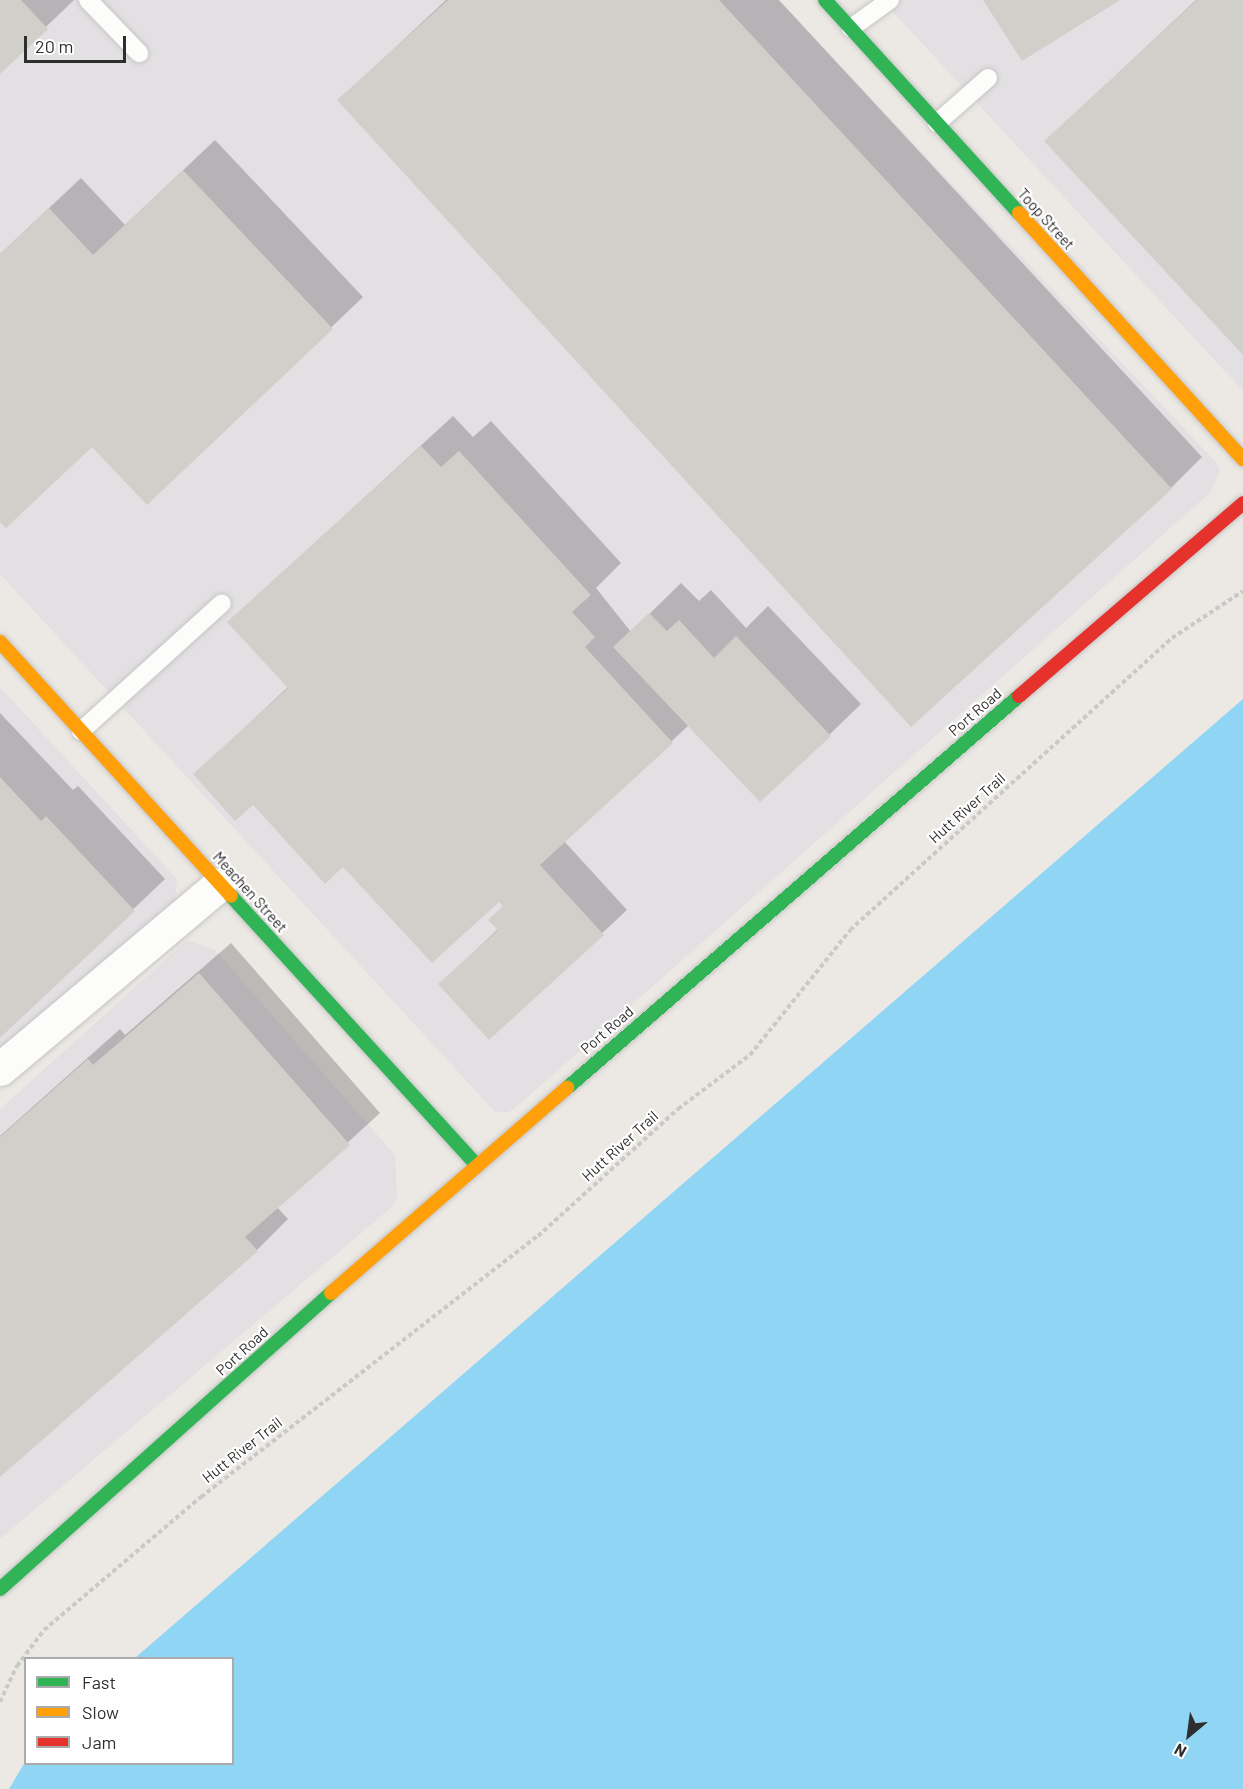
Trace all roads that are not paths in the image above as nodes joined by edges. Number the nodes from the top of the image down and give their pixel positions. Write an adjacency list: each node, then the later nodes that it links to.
1 (88, 0): 5 (lane)
2 (825, 0): 4 (street, Toop Street)
3 (890, 0): 4 (lane)
4 (851, 28): 7 (street, Toop Street)
5 (139, 53)
6 (988, 78): 7 (lane)
7 (937, 123): 8 (street, Toop Street)
8 (1243, 459)
9 (1243, 503): 15 (street, Port Road)
10 (222, 603): 12 (lane)
11 (0, 642): 12 (street, Meachen Street)
12 (81, 731): 13 (street, Meachen Street)
13 (220, 884): 14 (street); 15 (street, Meachen Street)
14 (0, 1069)
15 (477, 1165): 16 (street, Port Road)
16 (0, 1589)

